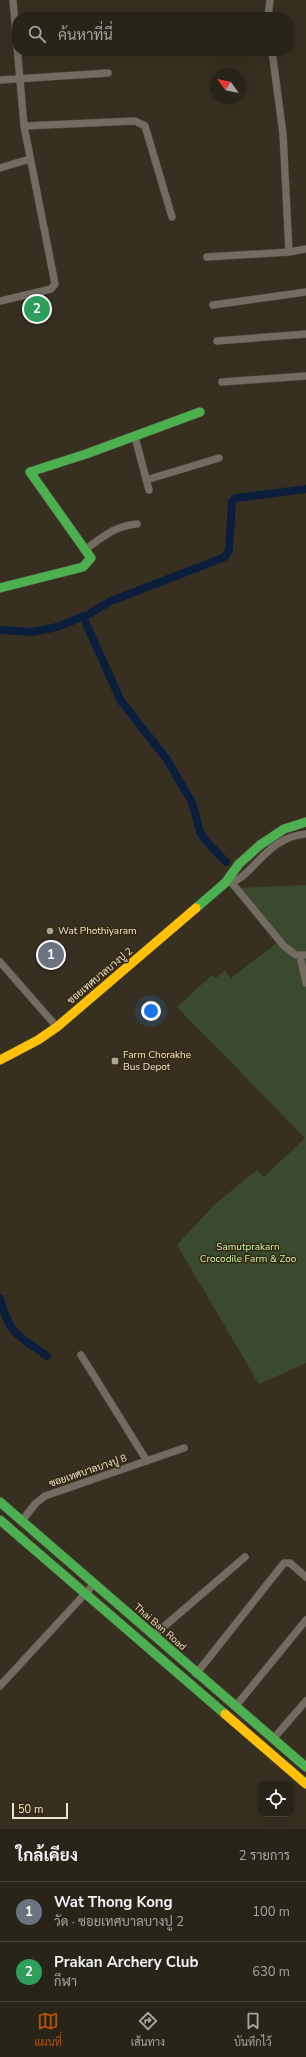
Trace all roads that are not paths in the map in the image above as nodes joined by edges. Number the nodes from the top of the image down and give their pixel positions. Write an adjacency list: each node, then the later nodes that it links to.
1 (13, 0): 3 (street)
2 (270, 0): 4 (street)
3 (15, 12)
4 (269, 12)
5 (18, 56): 8 (street)
6 (273, 56): 15 (street)
7 (108, 73): 8 (street)
8 (19, 78): 9 (street); 10 (street)
9 (0, 80)
10 (24, 126): 11 (street); 13 (street)
11 (30, 159): 12 (street); 18 (street)
12 (0, 168)
13 (172, 216)
14 (306, 249): 15 (street)
15 (289, 252): 16 (street)
16 (207, 257)
17 (306, 292): 19 (street)
18 (0, 301)
19 (213, 305)
20 (306, 334): 21 (street)
21 (217, 340)
22 (306, 376): 23 (street)
23 (222, 382)
24 (200, 412): 25 (street)
25 (135, 437): 27 (street); 30 (street)
26 (219, 458): 27 (street)
27 (146, 480): 28 (street)
28 (148, 490)
29 (137, 524): 30 (street)
30 (86, 549): 31 (street)
31 (0, 588)
32 (306, 822): 34 (street, ซอยเทศบาลบางปู 2)
33 (306, 834): 34 (street, ซอยเทศบาลบางปู 2)
34 (229, 883): 35 (street); 38 (street, ซอยเทศบาลบางปู 2)
35 (303, 955): 37 (street)
36 (0, 962): 38 (street)
37 (306, 983)
38 (57, 1027): 39 (street, ซอยเทศบาลบางปู 2)
39 (0, 1060)
40 (81, 1355): 42 (street, ซอยเทศบาลบางปู 8)
41 (184, 1448): 42 (street, ซอยเทศบาลบางปู 8)
42 (147, 1461): 45 (street, ซอยเทศบาลบางปู 8)
43 (0, 1502): 45 (street, Thai Ban Road)
44 (0, 1520): 49 (street)
45 (22, 1521): 48 (street, Thai Ban Road)
46 (245, 1557): 51 (street)
47 (306, 1577): 52 (street)
48 (94, 1584): 49 (street); 51 (street, Thai Ban Road)
49 (86, 1595): 53 (street); 58 (street)
50 (306, 1620): 55 (street)
51 (153, 1636): 52 (street, Thai Ban Road)
52 (196, 1674): 55 (street, Thai Ban Road)
53 (0, 1685)
54 (306, 1700): 56 (street)
55 (235, 1707): 56 (street, Thai Ban Road)
56 (273, 1739): 57 (street, Thai Ban Road)
57 (306, 1767)
58 (306, 1784)

